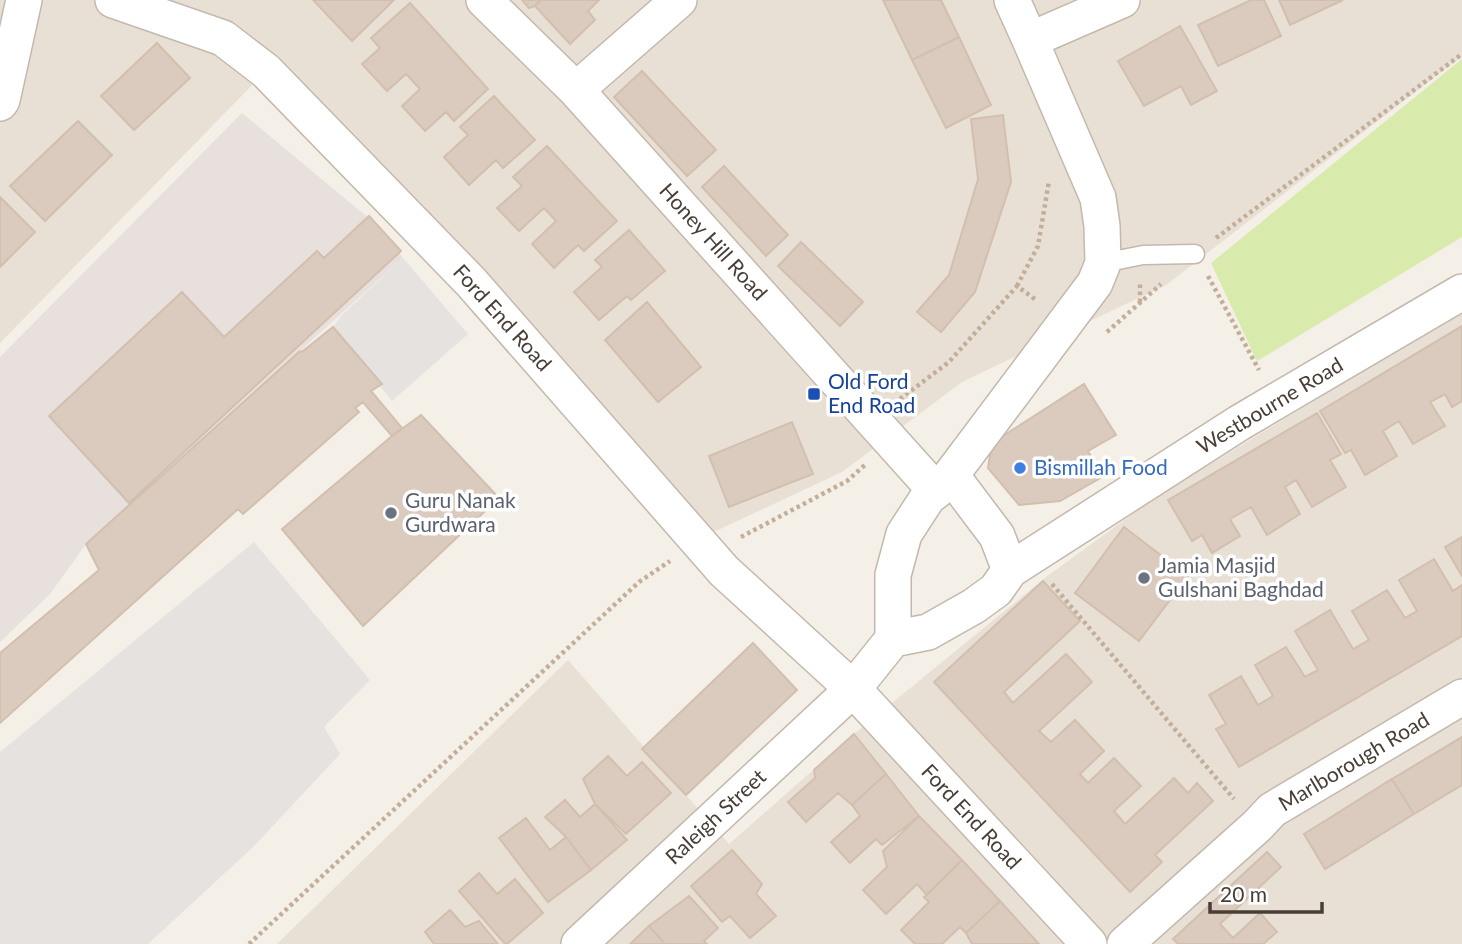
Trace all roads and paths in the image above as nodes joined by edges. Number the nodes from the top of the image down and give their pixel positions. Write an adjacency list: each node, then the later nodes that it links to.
1 (24, 0): 10 (street)
2 (113, 0): 28 (street, Ford End Road)
3 (484, 0): 9 (street, Honey Hill Road)
4 (679, 0): 9 (street)
5 (1012, 0): 7 (street)
6 (1122, 0): 7 (street)
7 (1030, 40): 13 (street)
8 (1462, 54): 12 (path)
9 (576, 90): 23 (street, Honey Hill Road)
10 (0, 103)
11 (1048, 169): 15 (path)
12 (1195, 254): 13 (lane); 18 (path); 20 (path)
13 (1103, 262): 23 (street)
14 (1140, 280): 18 (path)
15 (1017, 286): 17 (path); 21 (path)
16 (1462, 292): 20 (street, Westbourne Road)
17 (1037, 301)
18 (1139, 303): 19 (path)
19 (1101, 337)
20 (1276, 401): 26 (street, Westbourne Road)
21 (903, 411)
22 (866, 463): 24 (path)
23 (943, 483): 26 (street); 27 (street)
24 (738, 538)
25 (680, 554): 31 (path)
26 (1010, 570): 27 (street); 30 (path)
27 (893, 639): 28 (street)
28 (853, 689): 32 (street, Raleigh Street); 33 (street, Ford End Road)
29 (1462, 697): 30 (street, Marlborough Road)
30 (1257, 826): 34 (street, Marlborough Road)
31 (249, 944)
32 (579, 944)
33 (1089, 944)
34 (1125, 944)

